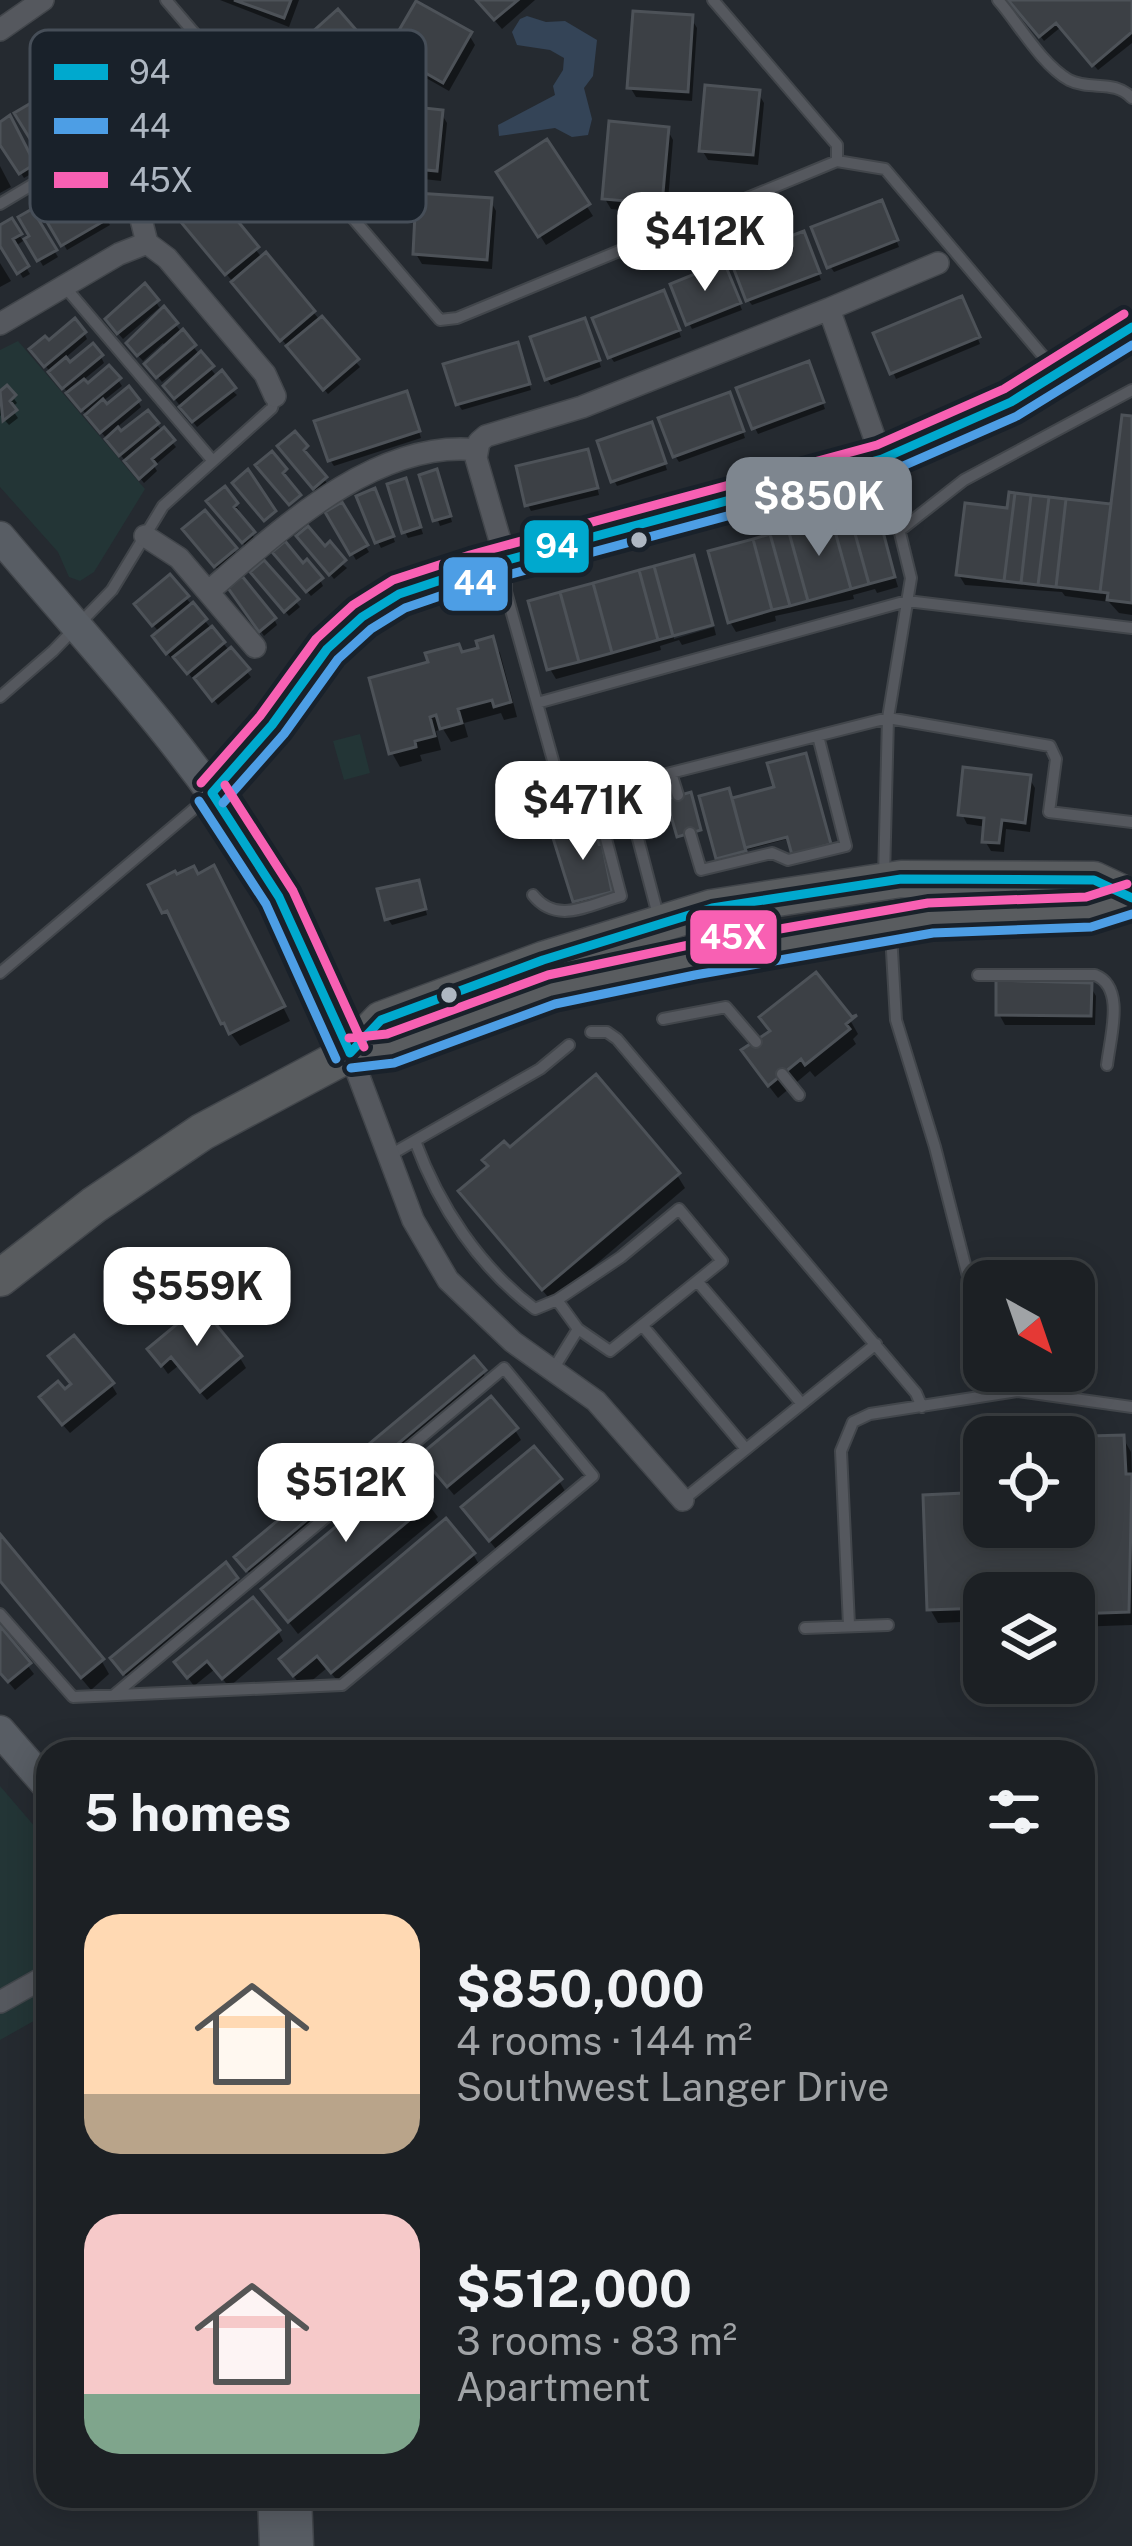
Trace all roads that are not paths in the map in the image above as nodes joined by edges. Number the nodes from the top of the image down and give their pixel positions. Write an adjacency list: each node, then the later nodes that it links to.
1 (43, 0): 5 (street)
2 (166, 0): 6 (lane)
3 (713, 0): 8 (lane)
4 (998, 0): 7 (lane)
5 (0, 30)
6 (192, 30)
7 (1132, 98)
8 (837, 161): 12 (lane); 19 (lane)
9 (30, 187): 10 (lane)
10 (0, 205)
11 (142, 222): 13 (street)
12 (356, 222)
13 (147, 244): 15 (street); 21 (street)
14 (938, 263): 16 (street)
15 (65, 286): 17 (street); 24 (lane)
16 (830, 309): 22 (street); 23 (street)
17 (0, 324)
18 (1132, 327): 19 (street)
19 (1053, 379): 23 (street)
20 (1132, 390): 25 (lane)
21 (275, 396): 24 (lane)
22 (477, 450): 28 (street); 29 (street)
23 (882, 459): 25 (lane); 28 (street)
24 (212, 460): 26 (lane)
25 (899, 531): 30 (lane)
26 (145, 536): 29 (street); 31 (lane)
27 (0, 537): 31 (street)
28 (506, 561): 35 (lane); 40 (street)
29 (209, 591): 33 (street)
30 (907, 601): 32 (lane); 35 (lane); 36 (lane)
31 (75, 626): 34 (lane); 40 (street)
32 (1132, 628)
33 (255, 647)
34 (0, 697)
35 (537, 703): 41 (lane)
36 (888, 718): 37 (lane); 43 (lane); 45 (lane)
37 (818, 736): 38 (lane); 44 (lane)
38 (671, 773): 39 (lane); 42 (lane)
39 (625, 785): 41 (lane); 48 (lane)
40 (212, 793): 51 (lane); 57 (street)
41 (594, 793): 46 (lane)
42 (678, 795)
43 (1132, 822)
44 (690, 833)
45 (884, 881): 47 (highway); 48 (highway); 50 (highway)
46 (533, 895)
47 (1130, 898): 49 (highway)
48 (660, 922): 57 (highway)
49 (890, 925): 50 (highway); 63 (lane)
50 (710, 958): 57 (highway)
51 (0, 973)
52 (978, 975): 58 (lane)
53 (663, 1019): 55 (lane)
54 (591, 1032): 69 (lane)
55 (756, 1042)
56 (569, 1045): 61 (lane)
57 (350, 1053): 62 (street); 64 (highway)
58 (1107, 1065)
59 (782, 1074): 60 (lane)
60 (799, 1095)
61 (415, 1141): 62 (lane); 66 (lane)
62 (387, 1156): 70 (street)
63 (963, 1260)
64 (0, 1277)
65 (697, 1281): 66 (lane); 67 (lane); 73 (lane)
66 (557, 1300): 68 (lane)
67 (642, 1325): 68 (lane); 76 (lane)
68 (578, 1329): 70 (lane)
69 (876, 1344): 73 (lane); 74 (lane)
70 (554, 1368): 77 (street)
71 (998, 1392): 74 (lane)
72 (1025, 1392): 75 (lane)
73 (802, 1404): 76 (lane)
74 (922, 1407): 80 (lane)
75 (1132, 1407)
76 (746, 1448): 77 (lane)
77 (682, 1500)
78 (0, 1614): 82 (lane)
79 (888, 1624): 80 (lane)
80 (848, 1625): 81 (lane)
81 (805, 1628)
82 (114, 1695): 82 (lane)
83 (0, 1731): 84 (street)
84 (36, 1772)
85 (36, 1982): 86 (street)
86 (0, 2002)
87 (273, 2508): 89 (street)
88 (296, 2508): 90 (street)
89 (274, 2546)
90 (298, 2546)

